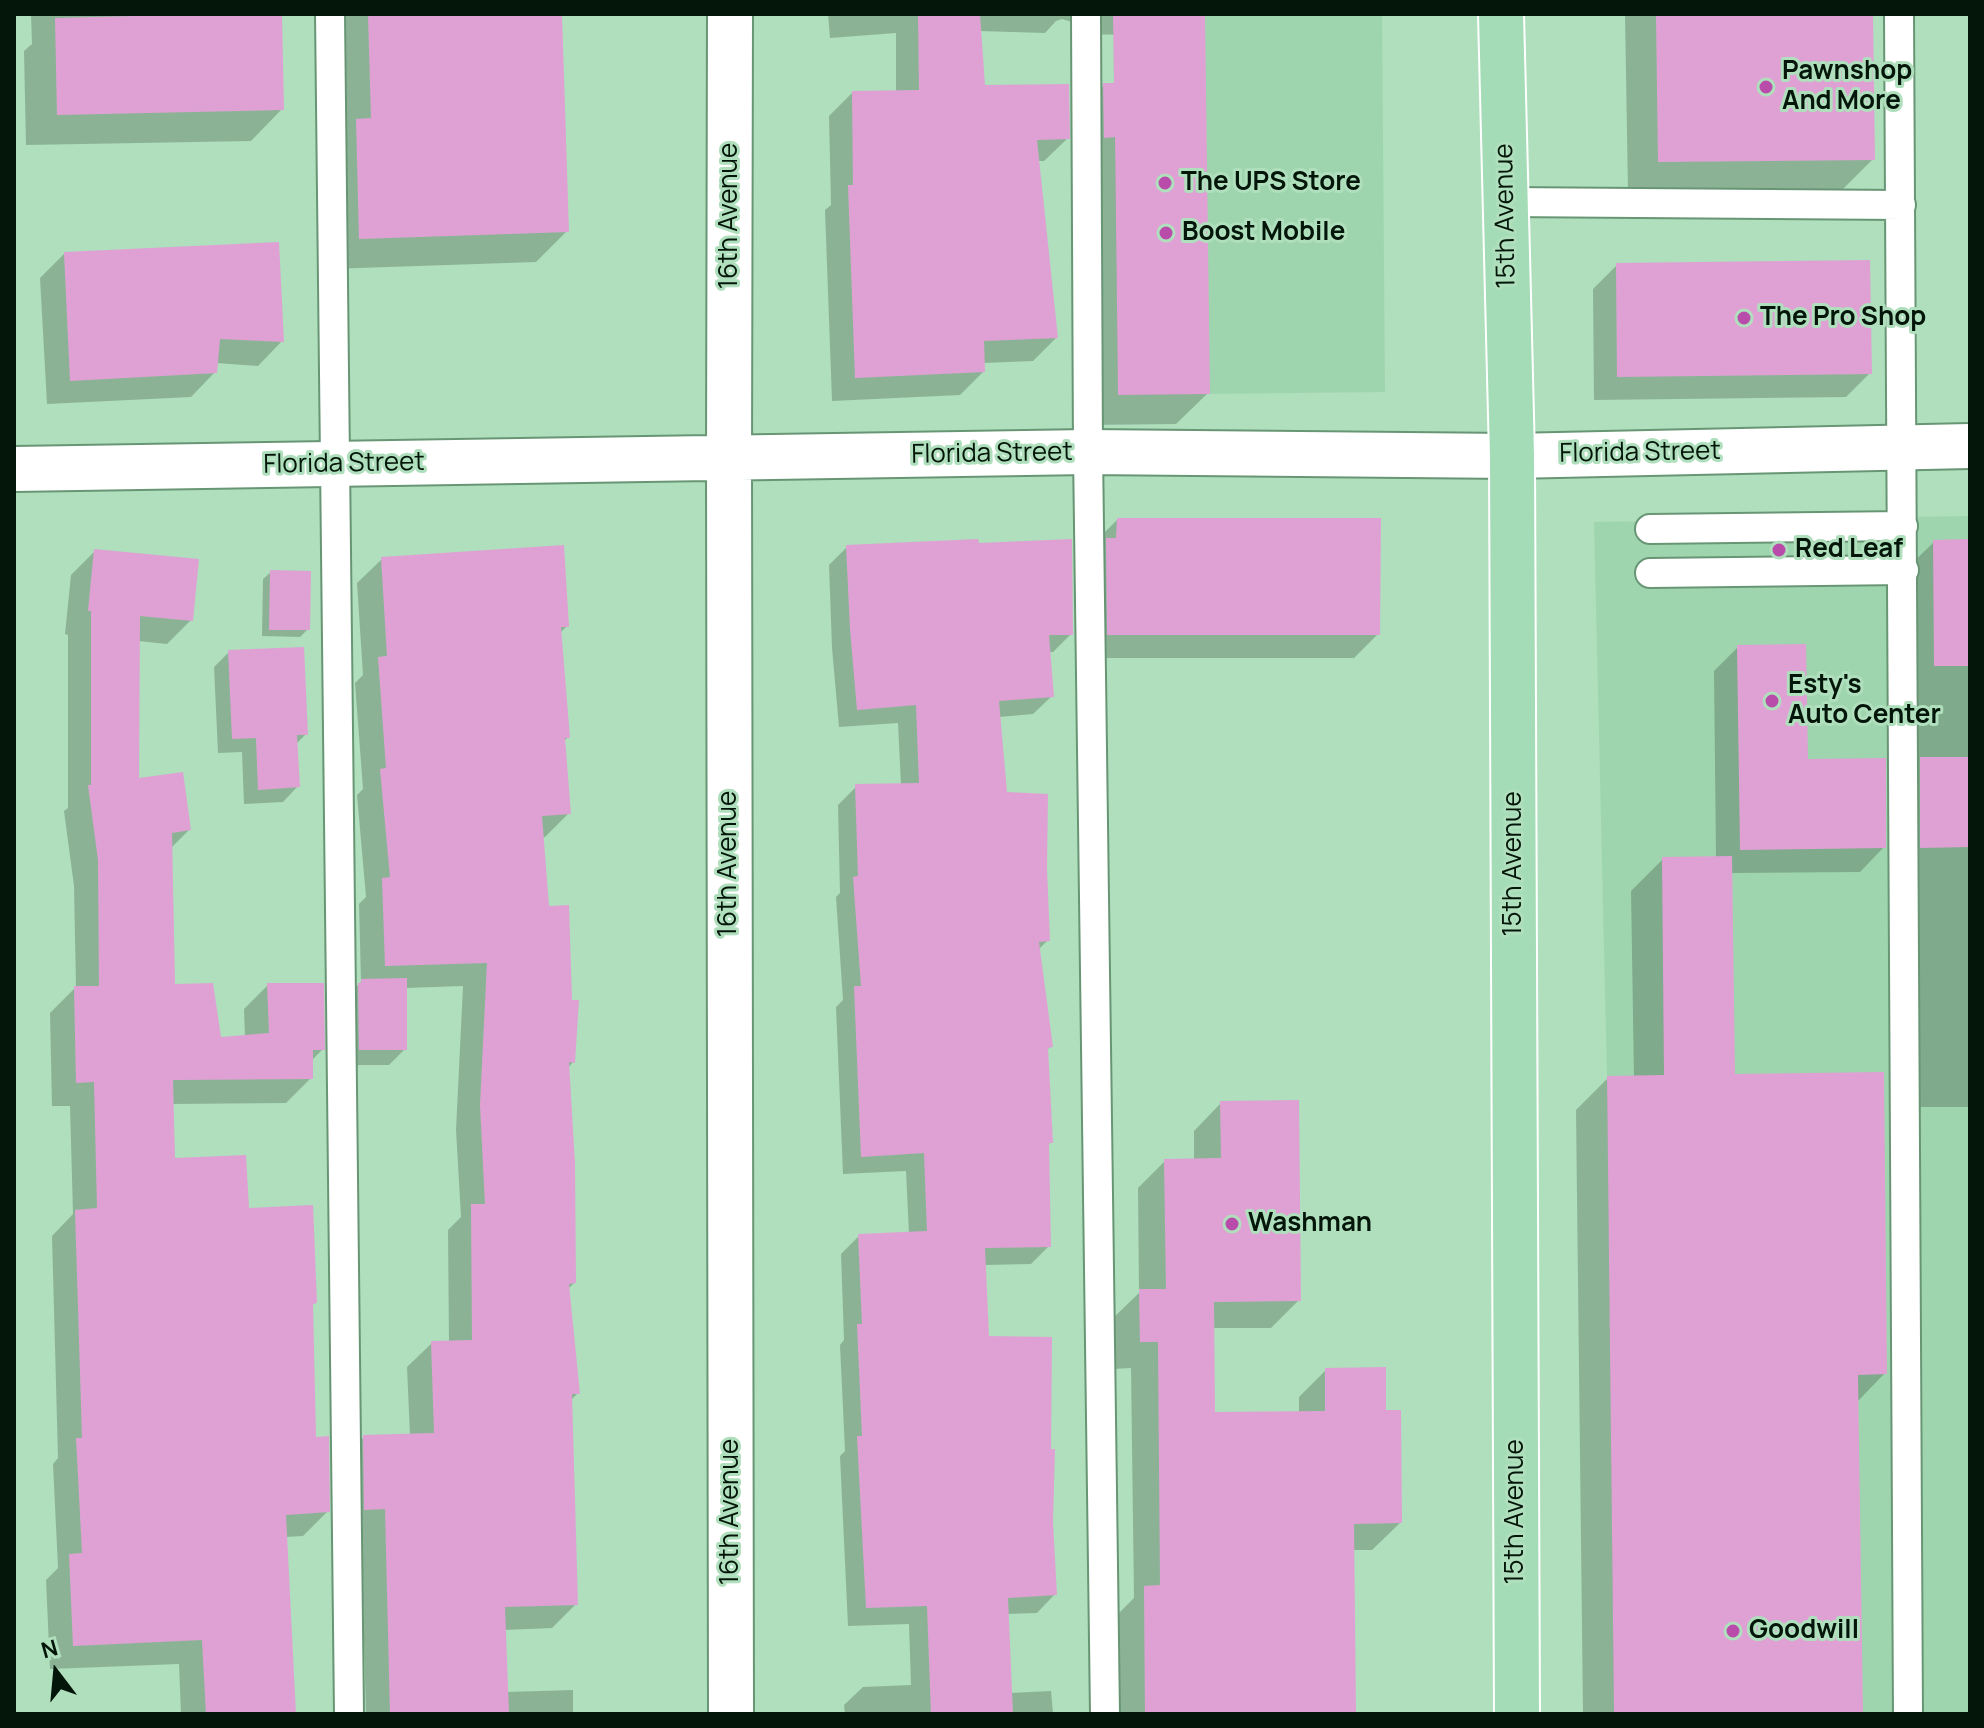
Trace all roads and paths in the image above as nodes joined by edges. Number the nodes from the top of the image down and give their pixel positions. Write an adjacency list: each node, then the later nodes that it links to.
1 (330, 14): 13 (lane)
2 (730, 14): 12 (street, 16th Avenue)
3 (1086, 14): 10 (lane)
4 (1501, 14): 6 (main road, 15th Avenue)
5 (1899, 14): 7 (lane)
6 (1506, 202): 7 (lane); 11 (main road, 15th Avenue)
7 (1901, 205): 8 (lane)
8 (1903, 446): 9 (street, Florida Street); 11 (street, Florida Street); 15 (lane)
9 (1970, 446)
10 (1088, 452): 11 (street, Florida Street); 12 (street, Florida Street); 21 (lane)
11 (1512, 456): 22 (main road, 15th Avenue)
12 (729, 459): 13 (street, Florida Street); 20 (street, 16th Avenue)
13 (335, 464): 14 (street, Florida Street); 19 (lane)
14 (14, 469)
15 (1903, 526): 16 (lane); 17 (lane)
16 (1650, 529)
17 (1904, 570): 18 (lane); 23 (lane)
18 (1650, 573)
19 (349, 1714)
20 (731, 1714)
21 (1105, 1714)
22 (1517, 1714)
23 (1908, 1714)

